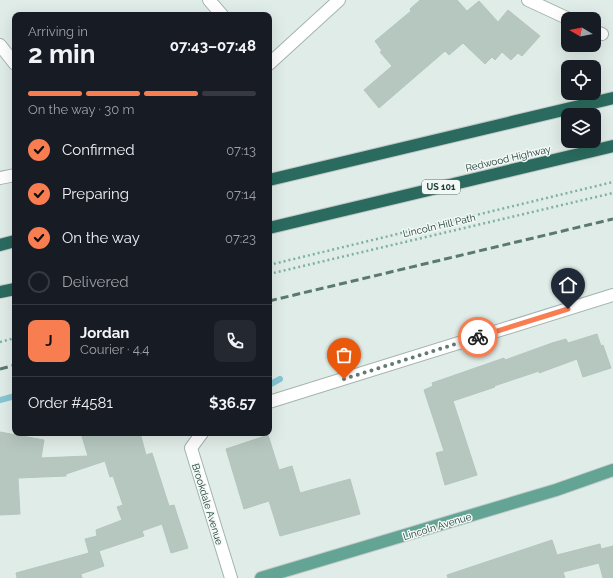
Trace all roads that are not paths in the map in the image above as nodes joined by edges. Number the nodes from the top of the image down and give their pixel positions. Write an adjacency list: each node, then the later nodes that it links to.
1 (209, 0): 4 (street)
2 (339, 0): 8 (street)
3 (528, 0): 5 (street)
4 (219, 12)
5 (561, 15)
6 (0, 45): 7 (street)
7 (12, 60)
8 (272, 61)
9 (613, 98): 13 (highway)
10 (613, 146): 14 (highway, Redwood Highway / US 101)
11 (12, 176): 12 (street)
12 (0, 178)
13 (272, 179)
14 (272, 227)
15 (12, 242): 16 (highway)
16 (0, 245)
17 (12, 290): 18 (highway)
18 (0, 292)
19 (613, 295): 20 (street)
20 (272, 401)
21 (200, 436): 23 (street, Brookdale Avenue)
22 (613, 470): 24 (main road, Lincoln Avenue)
23 (231, 578)
24 (260, 578)

